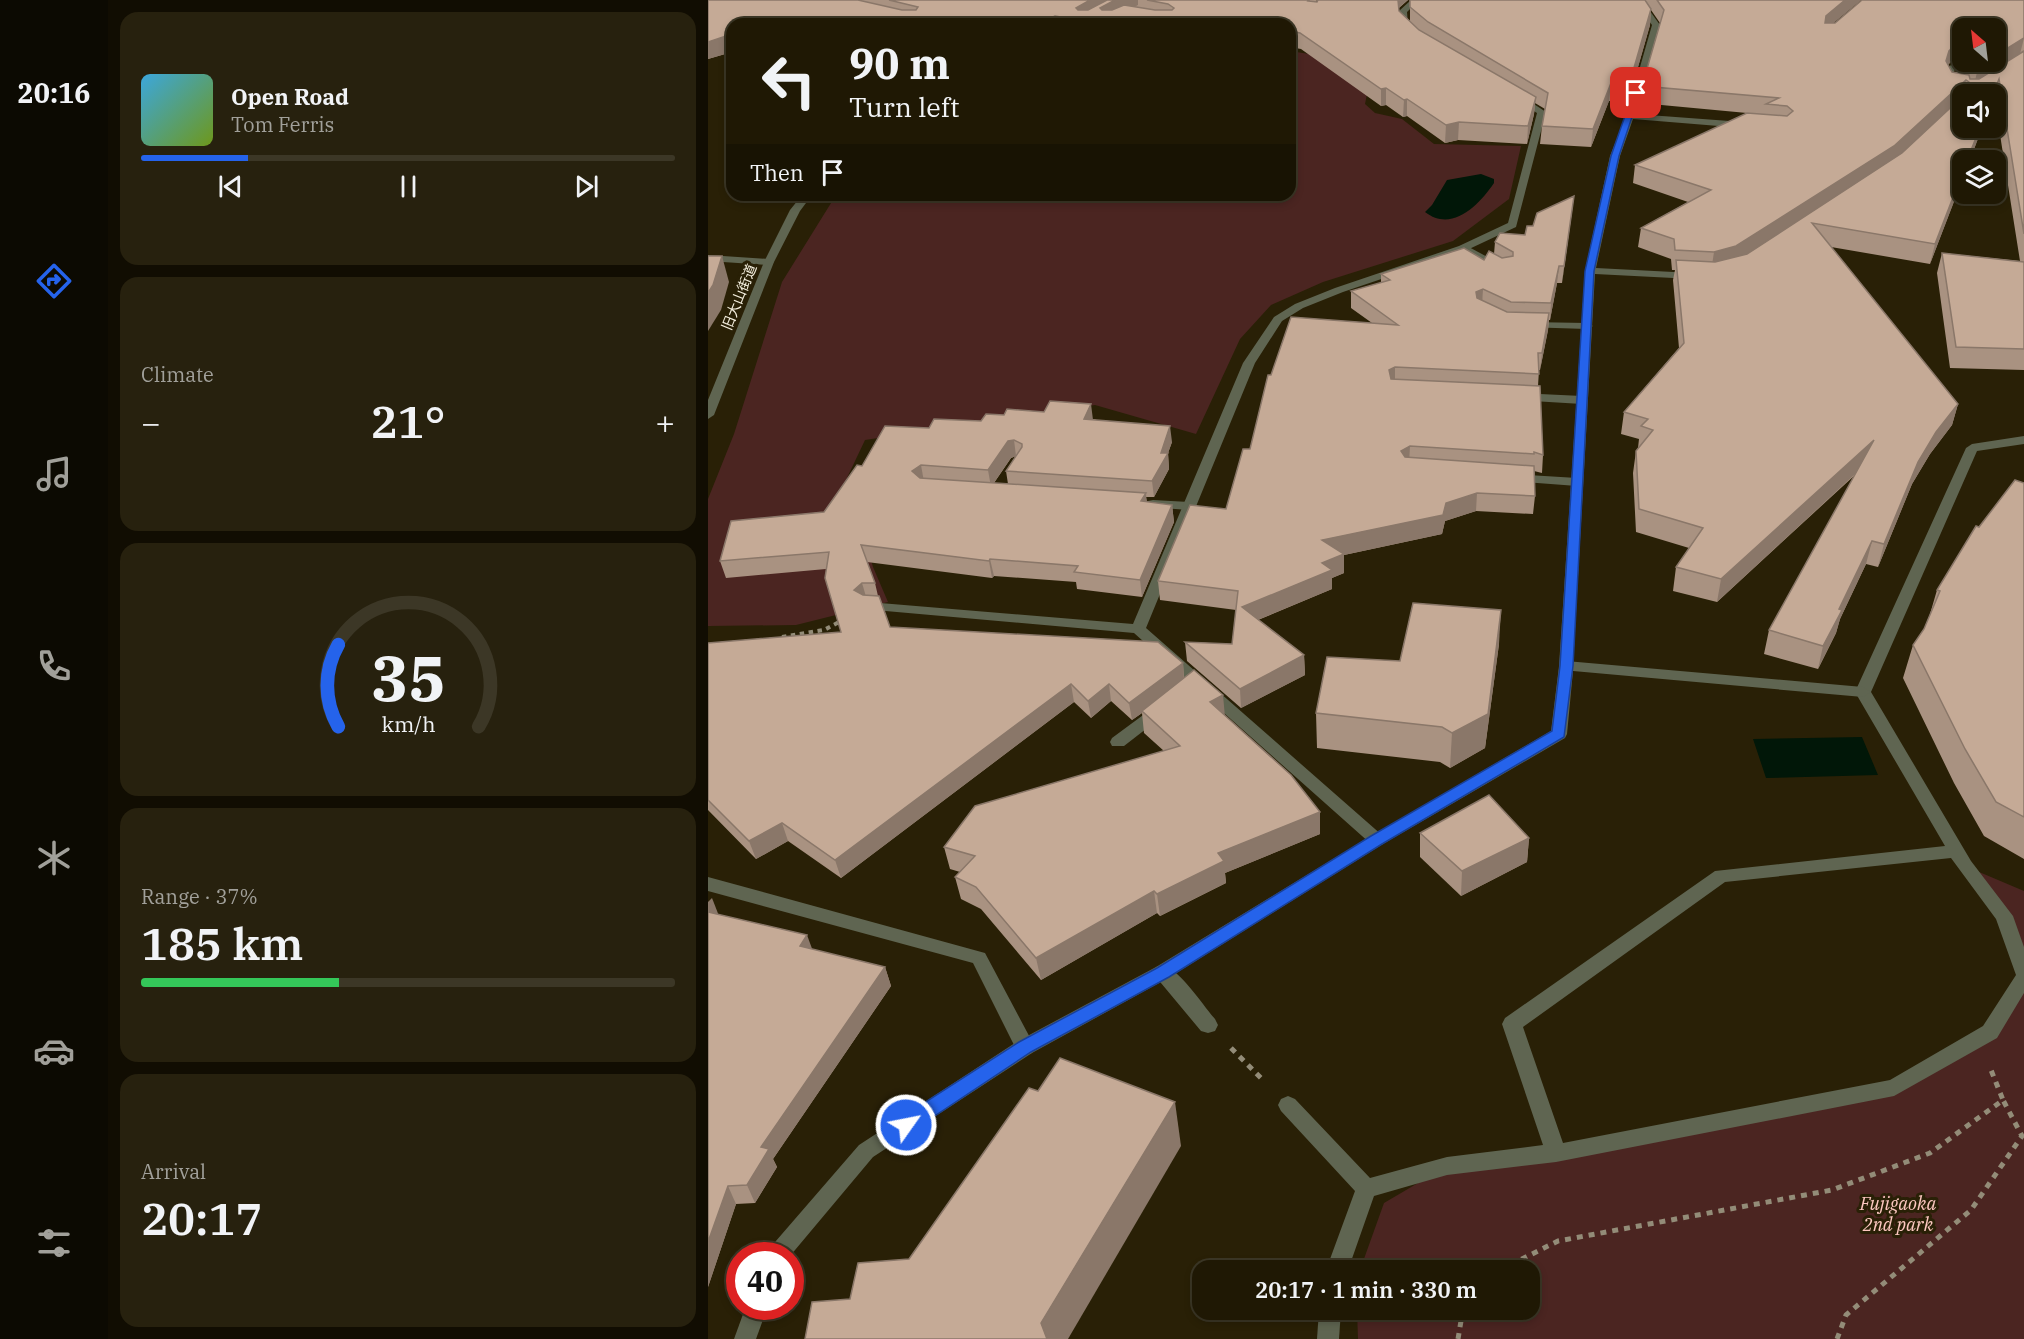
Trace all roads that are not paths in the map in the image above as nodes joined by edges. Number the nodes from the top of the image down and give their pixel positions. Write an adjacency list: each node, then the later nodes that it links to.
1 (1415, 0): 3 (street)
2 (1638, 0): 7 (street)
3 (1416, 36)
4 (1952, 69): 5 (street)
5 (1952, 85)
6 (1502, 88): 10 (street)
7 (1630, 116): 8 (street); 14 (street)
8 (1757, 127)
9 (802, 201): 12 (street, 旧大山街道)
10 (1463, 248): 13 (street); 25 (street)
11 (708, 258): 12 (street)
12 (769, 262): 20 (street, 旧大山街道)
13 (1506, 270)
14 (1590, 271): 15 (street); 17 (street)
15 (1700, 277)
16 (1518, 325): 17 (street)
17 (1587, 326): 19 (street)
18 (1512, 397): 19 (street)
19 (1582, 400): 23 (street)
20 (708, 415)
21 (2024, 440): 29 (street)
22 (1499, 477): 23 (street)
23 (1577, 482): 28 (street)
24 (1144, 503): 25 (street)
25 (1189, 506): 27 (street)
26 (868, 606): 27 (street)
27 (1138, 629): 32 (street)
28 (1566, 666): 29 (street); 32 (street)
29 (1863, 692): 33 (street)
30 (1171, 701): 31 (street)
31 (1118, 742)
32 (1377, 840): 35 (street)
33 (1956, 851): 36 (street); 40 (street)
34 (708, 884): 38 (street)
35 (1163, 972): 37 (street); 38 (street)
36 (2024, 975): 40 (street)
37 (1208, 1025)
38 (1025, 1047): 42 (street)
39 (1288, 1105): 41 (street)
40 (1557, 1153): 41 (street)
41 (1366, 1189): 43 (street)
42 (789, 1242)
43 (1341, 1260)
44 (752, 1320): 46 (street)
45 (1329, 1320): 47 (street)
46 (745, 1339)
47 (1328, 1339)

